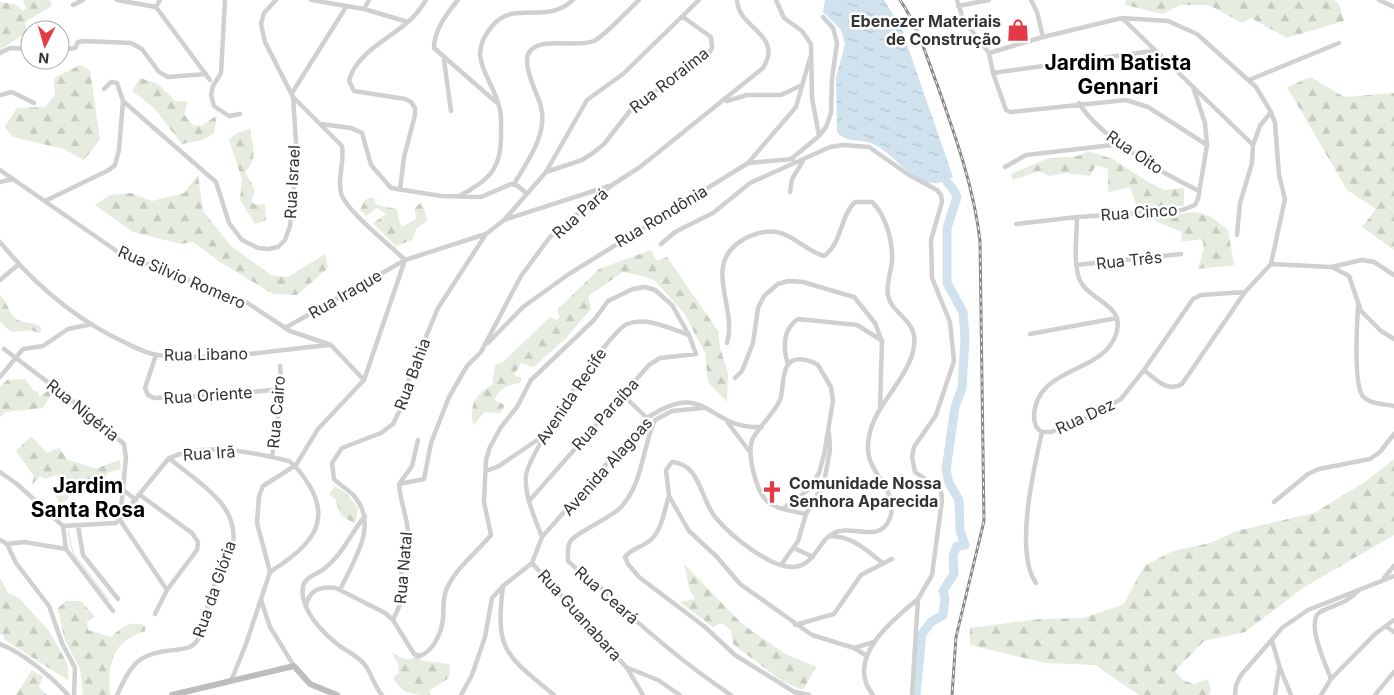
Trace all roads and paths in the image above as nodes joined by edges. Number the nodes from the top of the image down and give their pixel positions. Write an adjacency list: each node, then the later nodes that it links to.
1 (83, 0): 20 (street)
2 (117, 0): 22 (street)
3 (160, 0): 22 (street)
4 (225, 0): 56 (street)
5 (276, 0): 48 (street)
6 (311, 0): 19 (street)
7 (369, 0): 25 (street)
8 (426, 0): 30 (street)
9 (458, 0): 39 (street)
10 (573, 0): 53 (street)
11 (639, 0): 70 (street)
12 (698, 0): 27 (street)
13 (737, 0): 50 (street, Rua Pará)
14 (776, 0): 38 (street, Rua Rondônia)
15 (957, 0): 21 (street)
16 (988, 0): 21 (street)
17 (1031, 0): 31 (street)
18 (1379, 0): 24 (street)
19 (334, 4): 23 (street); 26 (street)
20 (73, 5)
21 (958, 6): 37 (street)
22 (156, 7): 40 (street)
23 (346, 7): 25 (street); 26 (street)
24 (1394, 7)
25 (364, 9): 30 (street)
26 (340, 16): 48 (street)
27 (684, 17): 67 (street); 67 (street, Rua Roraima)
28 (823, 17): 58 (street)
29 (1122, 18): 31 (street); 35 (street); 43 (street)
30 (408, 22): 72 (street)
31 (1043, 37): 37 (street)
32 (1339, 43): 43 (street)
33 (20, 48): 36 (street)
34 (70, 49): 40 (street)
35 (1153, 51): 41 (street); 45 (street)
36 (0, 53)
37 (989, 53): 41 (street)
38 (810, 58): 44 (street, Rua Rondônia); 58 (street, Rua Rondônia)
39 (444, 60): 53 (street); 54 (street)
40 (206, 74): 42 (street)
41 (993, 74): 51 (street)
42 (210, 80)
43 (1249, 80): 55 (street)
44 (802, 85): 50 (street); 64 (street, Rua Rondônia)
45 (1193, 87): 60 (street); 61 (street, Rua Cinco)
46 (104, 90): 49 (street, Rua Israel)
47 (0, 95): 52 (street)
48 (292, 95): 49 (street, Rua Israel); 57 (street)
49 (123, 101): 77 (street)
50 (724, 102): 71 (street, Rua Pará)
51 (1079, 103): 59 (street, Rua Oito); 61 (street)
52 (34, 104)
53 (499, 105): 76 (street)
54 (451, 111)
55 (1272, 112): 60 (street); 88 (street)
56 (240, 114)
57 (320, 124): 72 (street); 86 (street)
58 (819, 136): 62 (street)
59 (1121, 144): 65 (street); 73 (street, Rua Oito)
60 (1253, 145): 82 (street)
61 (1207, 146): 73 (street, Rua Cinco)
62 (791, 159): 63 (street); 64 (street)
63 (804, 160): 74 (street); 84 (street); 168 (street)
64 (748, 163): 105 (street, Rua Rondônia)
65 (1005, 167)
66 (0, 170): 68 (street, Rua Silvio Romero)
67 (546, 172): 75 (street)
68 (13, 179): 69 (street); 77 (street, Rua Silvio Romero)
69 (0, 182)
70 (514, 184): 75 (street); 76 (street)
71 (612, 185): 79 (street, Rua Bahia); 105 (street, Rua Pará)
72 (400, 190): 76 (street)
73 (1199, 191): 78 (street, Rua Cinco)
74 (790, 192)
75 (526, 193): 79 (street)
76 (461, 194)
77 (45, 201): 97 (street, Rua Silvio Romero)
78 (1077, 217): 80 (street, Rua Cinco); 89 (street)
79 (504, 220): 81 (street, Rua Bahia)
80 (1016, 224)
81 (486, 234): 86 (street, Rua Bahia); 142 (street, Rua Bahia)
82 (1237, 236)
83 (0, 242): 87 (street, Rua Libano)
84 (661, 244)
85 (1181, 254): 89 (street, Rua Três)
86 (406, 260): 97 (street, Rua Iraque); 113 (street)
87 (19, 264): 92 (street); 96 (street, Rua Libano)
88 (1271, 264): 90 (street); 93 (street)
89 (1076, 265): 95 (street)
90 (1331, 267): 91 (street); 94 (street)
91 (1394, 275)
92 (0, 280)
93 (1246, 292): 110 (street, Rua Dez); 110 (street)
94 (1358, 306): 100 (street); 116 (street)
95 (1117, 318): 98 (street); 123 (street)
96 (92, 324): 106 (street, Rua Libano); 107 (street)
97 (285, 328): 103 (street, Rua Silvio Romero)
98 (1030, 334)
99 (690, 335): 115 (street, Rua Paraíba); 125 (street, Avenida Recife); 131 (street)
100 (1394, 339)
101 (882, 341): 108 (street); 112 (street); 118 (street)
102 (727, 343): 118 (street)
103 (331, 345): 106 (street, Rua Libano); 113 (street, Rua Silvio Romero)
104 (4, 349): 107 (street, Rua Nigéria)
105 (481, 352): 133 (street, Rua Pará)
106 (156, 355): 114 (street, Rua Oriente)
107 (17, 358): 111 (street); 134 (street, Rua Nigéria)
108 (788, 365): 121 (street); 122 (street)
109 (280, 366): 114 (street, Rua Cairo)
110 (1144, 370): 123 (street, Rua Dez)
111 (0, 377)
112 (734, 378)
113 (364, 380): 130 (street)
114 (282, 389): 128 (street, Rua Cairo)
115 (622, 394): 119 (street); 138 (street, Rua Paraíba)
116 (1394, 406)
117 (704, 408): 119 (street, Avenida Alagoas); 120 (street, Avenida Alagoas); 201 (street, Rua Ceará)
118 (880, 409): 146 (street)
119 (647, 418): 147 (street, Avenida Alagoas)
120 (728, 422): 121 (street, Avenida Alagoas); 127 (street)
121 (762, 427): 127 (street)
122 (828, 427): 140 (street); 141 (street)
123 (1042, 432): 161 (street)
124 (1394, 434): 139 (street)
125 (543, 436): 131 (street); 138 (street, Avenida Recife)
126 (418, 440): 133 (street)
127 (750, 452): 140 (street)
128 (272, 457): 129 (street, Rua Irã); 130 (street, Rua Irã)
129 (169, 458): 135 (street, Rua Irã); 193 (street, Rua da Glória)
130 (296, 465): 158 (street); 158 (street)
131 (486, 471): 174 (street)
132 (0, 472): 144 (street)
133 (399, 484): 174 (street, Rua Natal)
134 (124, 490): 137 (street); 143 (street, Rua Nigéria)
135 (140, 495): 137 (street, Rua Irã); 163 (street)
136 (669, 496): 156 (street); 176 (street); 190 (street)
137 (136, 500): 143 (street, Rua Irã)
138 (529, 501): 147 (street, Avenida Recife)
139 (1274, 502)
140 (784, 508): 141 (street)
141 (806, 514): 150 (street)
142 (365, 516): 164 (street); 169 (street)
143 (120, 520): 145 (street); 163 (street)
144 (63, 526): 145 (street); 151 (street)
145 (78, 526): 167 (street)
146 (829, 536): 152 (street); 155 (street)
147 (542, 537): 154 (street, Rua Guanabara)
148 (0, 540): 149 (street)
149 (7, 544): 151 (street); 192 (street)
150 (794, 548): 152 (street); 156 (street)
151 (66, 549): 171 (street)
152 (812, 557): 156 (street)
153 (892, 559): 155 (street)
154 (532, 563): 162 (street, Rua Guanabara); 185 (street, Rua Guanabara)
155 (883, 563): 176 (street)
156 (781, 565)
157 (1394, 566): 160 (street)
158 (270, 572): 166 (street)
159 (1394, 576): 160 (street)
160 (1383, 579): 165 (street)
161 (1036, 583)
162 (503, 586): 197 (street, Rua Guanabara); 198 (street)
163 (167, 590): 172 (street)
164 (340, 590): 169 (street); 174 (street)
165 (1360, 590): 179 (street); 188 (street)
166 (261, 598): 184 (street); 189 (street)
167 (118, 599)
168 (918, 599): 170 (street); 173 (street)
169 (306, 606): 196 (street)
170 (906, 609): 173 (street); 180 (street)
171 (113, 611)
172 (155, 614)
173 (917, 614): 205 (street)
174 (393, 620)
175 (1394, 620): 177 (street)
176 (795, 625): 182 (street)
177 (1387, 627): 178 (street); 188 (street)
178 (1394, 632)
179 (1272, 641): 186 (street); 206 (street)
180 (874, 642): 182 (street); 183 (street)
181 (0, 644): 191 (street)
182 (854, 648): 183 (street)
183 (866, 656): 204 (street)
184 (294, 666): 189 (street); 195 (street)
185 (627, 668): 199 (street); 200 (street)
186 (1280, 668): 207 (street); 208 (street)
187 (1394, 672): 210 (street)
188 (1331, 679): 209 (street)
189 (230, 682): 194 (street)
190 (789, 691): 202 (street); 203 (street)
191 (68, 695)
192 (74, 695)
193 (117, 695)
194 (172, 695)
195 (337, 695)
196 (382, 695)
197 (461, 695)
198 (554, 695)
199 (643, 695)
200 (680, 695)
201 (731, 695)
202 (799, 695)
203 (809, 695)
204 (873, 695)
205 (912, 695)
206 (1234, 695)
207 (1275, 695)
208 (1291, 695)
209 (1321, 695)
210 (1375, 695)

